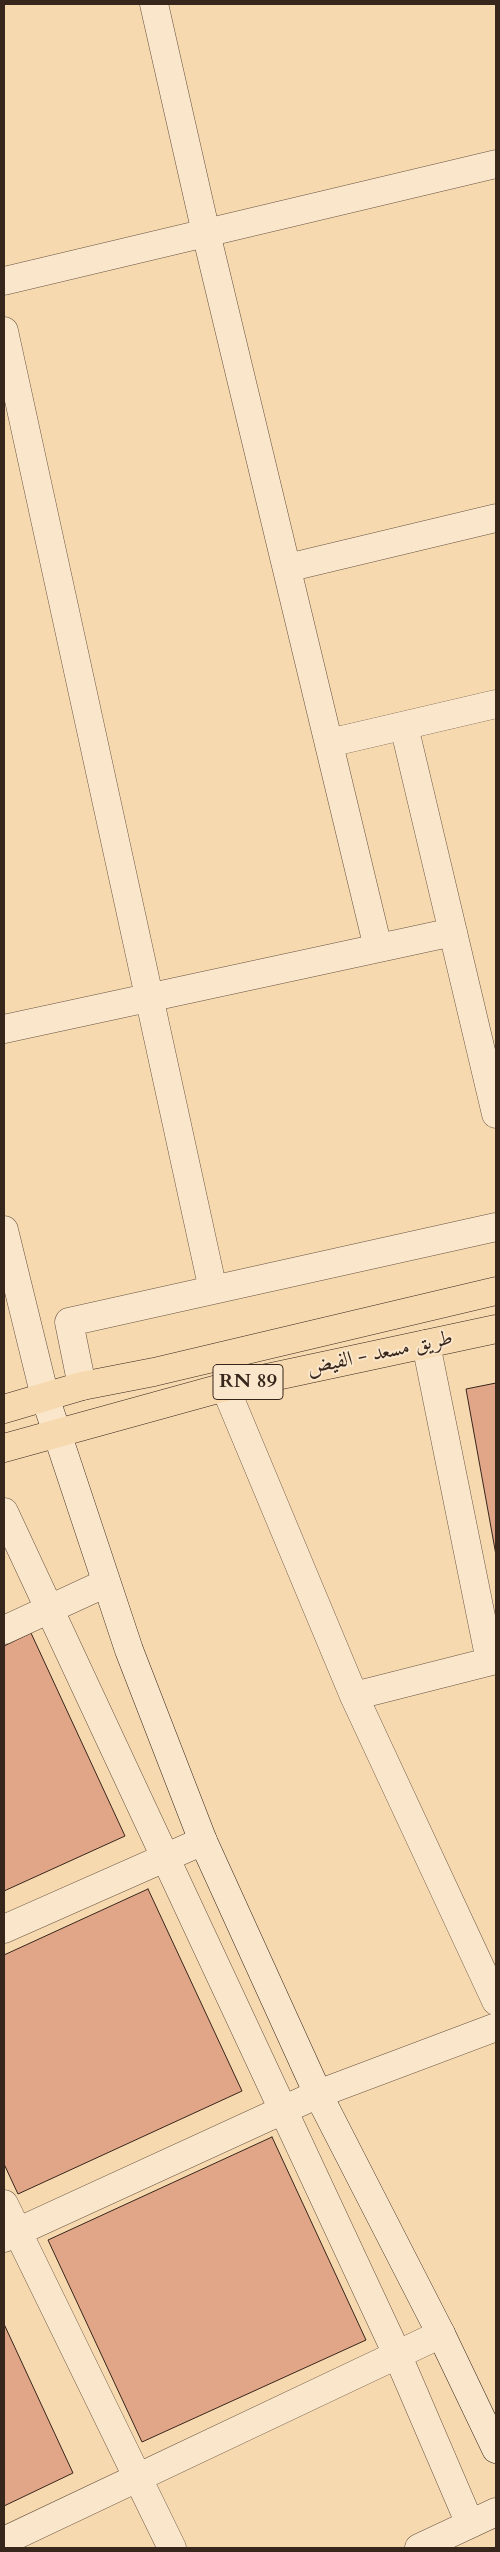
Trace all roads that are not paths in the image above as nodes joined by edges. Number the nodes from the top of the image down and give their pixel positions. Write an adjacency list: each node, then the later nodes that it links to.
1 (154, 4): 3 (street)
2 (496, 164): 3 (street)
3 (206, 233): 4 (street); 7 (street)
4 (4, 281)
5 (4, 331): 13 (street)
6 (496, 518): 7 (street)
7 (287, 568): 10 (street)
8 (496, 704): 9 (street)
9 (404, 726): 10 (street); 11 (street)
10 (329, 743): 12 (street)
11 (453, 932): 12 (street); 15 (street)
12 (378, 948): 13 (street)
13 (149, 998): 14 (street); 18 (street)
14 (4, 1029)
15 (496, 1114)
16 (496, 1227): 18 (street)
17 (4, 1230): 24 (street)
18 (212, 1290): 22 (street)
19 (496, 1291): 22 (main road, طريق مسعد - الفيض / RN 89)
20 (496, 1329): 21 (main road, طريق مسعد - الفيض / RN 89)
21 (426, 1344): 23 (main road, طريق مسعد - الفيض / RN 89); 32 (street)
22 (82, 1386): 24 (main road, طريق مسعد - الفيض / RN 89)
23 (225, 1388): 26 (main road, طريق مسعد - الفيض / RN 89); 33 (street)
24 (45, 1397): 25 (main road, طريق مسعد - الفيض / RN 89); 26 (street)
25 (4, 1409)
26 (59, 1433): 27 (main road, طريق مسعد - الفيض / RN 89); 29 (street)
27 (4, 1448)
28 (4, 1512): 30 (street)
29 (106, 1583): 30 (street); 34 (street)
30 (49, 1609): 31 (street); 35 (street)
31 (4, 1630)
32 (493, 1661): 33 (street)
33 (354, 1696): 37 (street)
34 (203, 1841): 35 (street); 39 (street)
35 (165, 1858): 36 (street); 40 (street)
36 (4, 1929)
37 (496, 2001)
38 (496, 2027): 39 (street)
39 (318, 2094): 40 (street); 43 (street)
40 (283, 2110): 42 (street); 44 (street)
41 (4, 2204): 42 (street)
42 (11, 2235): 46 (street)
43 (441, 2334): 44 (street); 45 (street)
44 (397, 2354): 46 (street); 48 (street)
45 (496, 2449)
46 (138, 2477): 49 (street); 50 (street)
47 (496, 2512): 48 (street)
48 (470, 2524): 51 (street)
49 (4, 2541)
50 (172, 2548)
51 (419, 2548)

